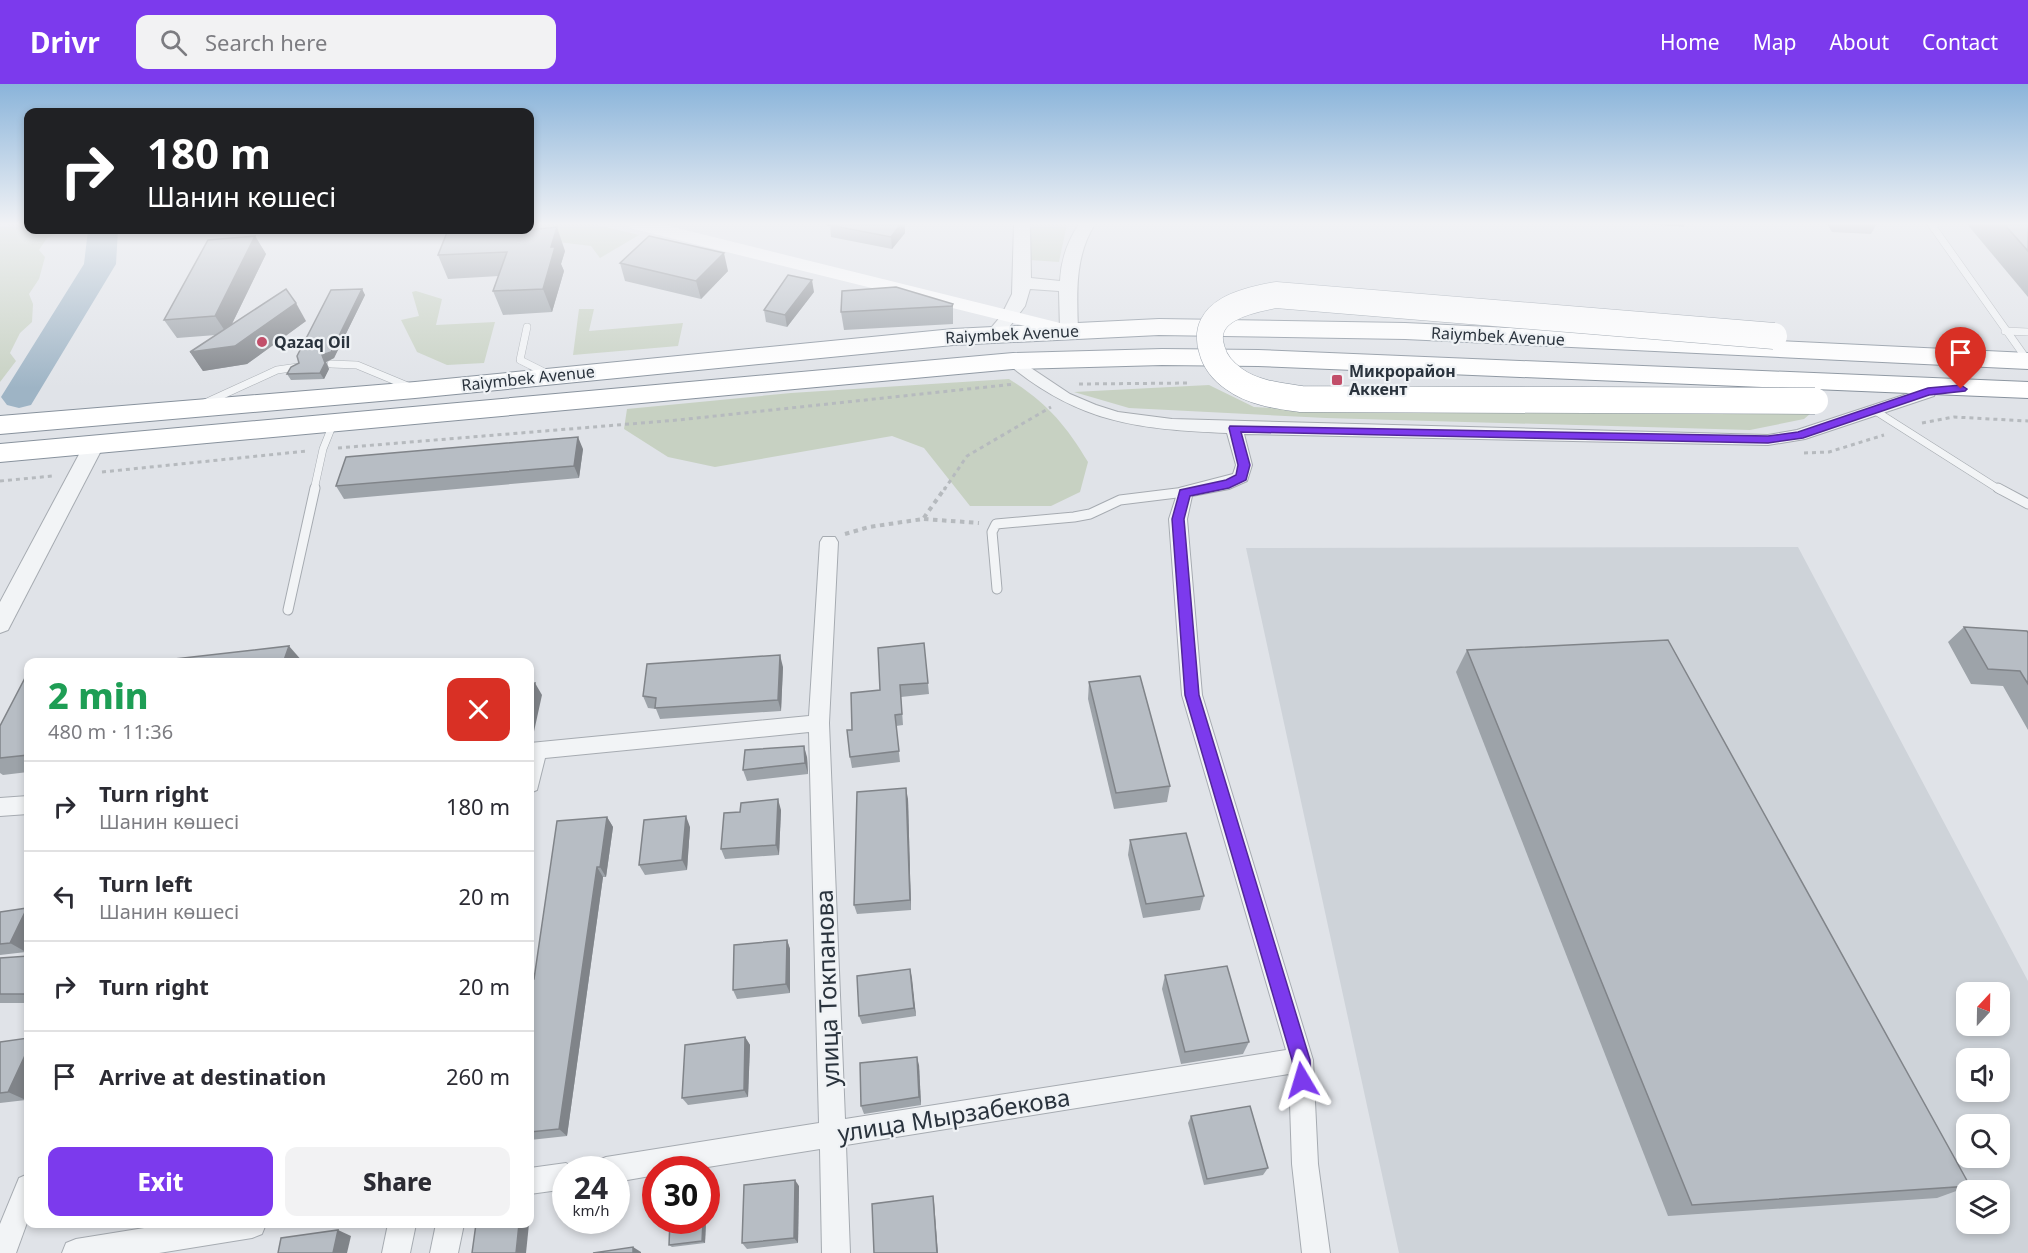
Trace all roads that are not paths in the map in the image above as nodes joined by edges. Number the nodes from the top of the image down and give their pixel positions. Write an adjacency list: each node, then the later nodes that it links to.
1 (835, 279): 7 (main road)
2 (1025, 279): 5 (street)
3 (1069, 279): 6 (street)
4 (1969, 279): 10 (lane)
5 (1025, 283): 6 (street); 7 (street)
6 (1068, 287): 9 (street)
7 (1004, 325): 9 (highway, Raiymbek Avenue); 17 (highway, Raiymbek Avenue)
8 (527, 327): 17 (lane)
9 (1070, 331): 12 (highway, Raiymbek Avenue)
10 (2005, 331): 11 (lane); 14 (lane)
11 (2028, 332)
12 (1960, 358): 14 (highway, Raiymbek Avenue); 21 (highway, bridge)
13 (1013, 361): 18 (highway, Raiymbek Avenue); 24 (highway, Raiymbek Avenue); 26 (street)
14 (2028, 361)
15 (331, 364): 19 (lane)
16 (298, 367): 22 (lane)
17 (553, 376): 19 (highway, Raiymbek Avenue)
18 (1978, 387): 20 (highway, Raiymbek Avenue); 21 (highway)
19 (415, 390): 22 (highway, Raiymbek Avenue)
20 (2028, 390)
21 (1928, 392): 23 (street)
22 (191, 409): 25 (highway, Raiymbek Avenue)
23 (1874, 410): 26 (street); 30 (lane)
24 (333, 424): 27 (highway, Raiymbek Avenue); 33 (lane)
25 (0, 425)
26 (1234, 428): 29 (street)
27 (94, 445): 28 (highway, Raiymbek Avenue); 34 (street)
28 (0, 453)
29 (1185, 492): 32 (lane); 39 (street)
30 (2028, 504)
31 (829, 542): 35 (street, улица Токпанова)
32 (997, 589)
33 (288, 610)
34 (0, 624)
35 (819, 723): 36 (street); 40 (street, улица Токпанова)
36 (534, 750)
37 (24, 805): 38 (street)
38 (0, 807)
39 (1301, 1060): 40 (street, улица Мырзабекова); 53 (street)
40 (833, 1136): 41 (street, улица Мырзабекова); 52 (street, улица Токпанова)
41 (630, 1166)
42 (552, 1178): 43 (street)
43 (534, 1180)
44 (24, 1197): 48 (street)
45 (228, 1228): 49 (street)
46 (401, 1228): 50 (street)
47 (449, 1228): 51 (street)
48 (2, 1253)
49 (76, 1253)
50 (396, 1253)
51 (444, 1253)
52 (836, 1253)
53 (1316, 1253)

